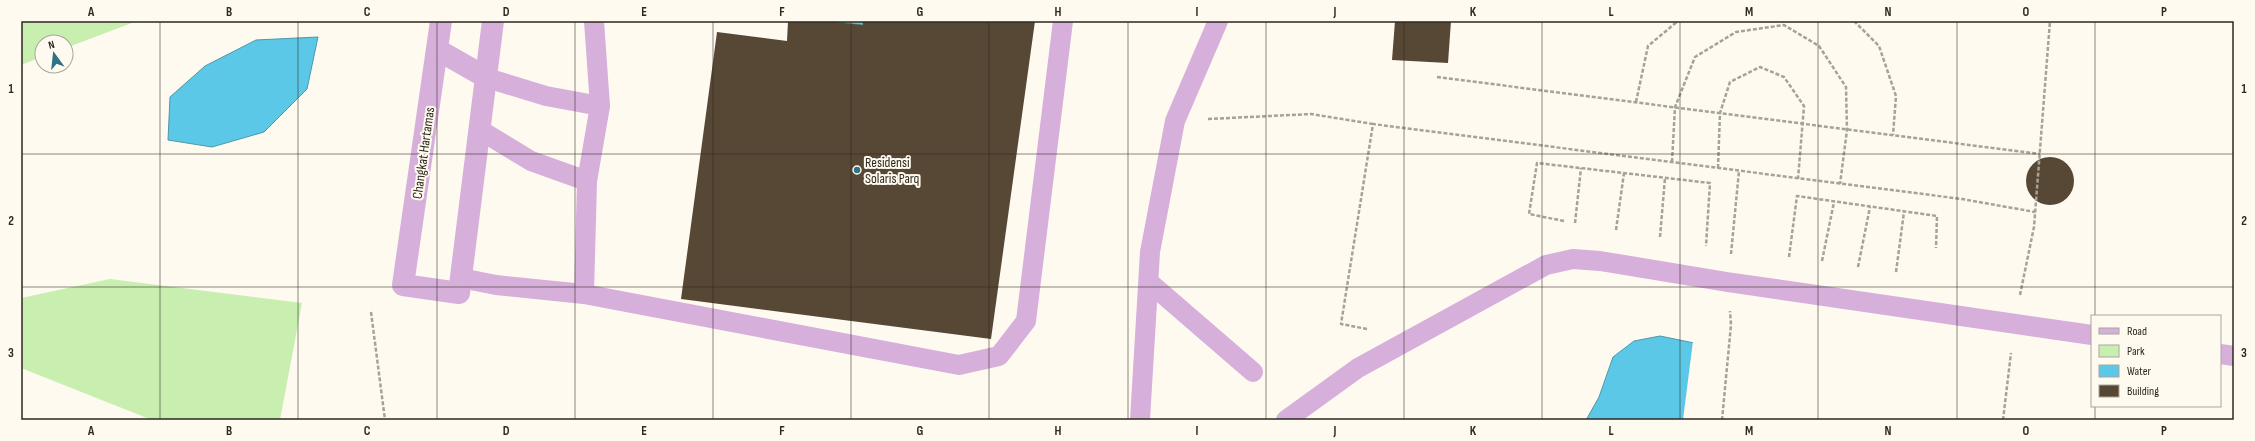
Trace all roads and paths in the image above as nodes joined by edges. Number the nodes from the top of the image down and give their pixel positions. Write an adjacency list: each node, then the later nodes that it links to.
1 (441, 21): 9 (street, Changkat Hartamas)
2 (493, 21): 11 (street)
3 (594, 21): 13 (lane)
4 (1062, 21): 50 (lane)
5 (1218, 21): 16 (lane)
6 (1678, 21): 12 (path)
7 (1854, 21): 21 (path)
8 (2050, 21): 22 (path)
9 (438, 50): 11 (street); 47 (street, Changkat Hartamas)
10 (1437, 77): 12 (path)
11 (487, 78): 13 (lane); 19 (street)
12 (1636, 102): 14 (path)
13 (600, 106): 30 (lane)
14 (1675, 108): 15 (path); 20 (path); 23 (path)
15 (1720, 113): 17 (path); 17 (path); 25 (path)
16 (1174, 121): 18 (path); 49 (lane)
17 (1802, 123): 20 (path); 29 (path)
18 (1373, 124): 23 (path); 52 (path)
19 (480, 130): 30 (lane); 47 (street)
20 (1847, 130): 21 (path); 31 (path)
21 (1893, 135): 22 (path)
22 (2040, 154): 35 (path)
23 (1672, 162): 25 (path)
24 (1581, 168): 27 (path); 36 (path); 37 (path)
25 (1718, 168): 26 (path)
26 (1739, 171): 29 (path); 48 (path)
27 (1624, 173): 28 (path); 39 (path)
28 (1665, 178): 40 (path); 41 (path)
29 (1798, 179): 31 (path)
30 (587, 181): 50 (lane)
31 (1840, 184): 35 (path)
32 (1834, 202): 33 (path); 43 (path); 44 (path)
33 (1870, 207): 34 (path); 45 (path)
34 (1904, 212): 42 (path); 46 (path)
35 (2035, 212): 38 (path)
36 (1564, 221)
37 (1575, 223)
38 (2034, 227)
39 (1616, 230)
40 (1660, 237)
41 (1706, 246)
42 (1936, 248)
43 (1789, 257)
44 (1822, 261)
45 (1858, 267)
46 (1896, 272)
47 (461, 278): 50 (lane)
48 (1727, 282): 53 (lane); 59 (lane); 60 (path)
49 (1150, 283): 56 (lane); 58 (lane)
50 (584, 294)
51 (371, 312): 57 (path)
52 (1371, 334)
53 (2091, 335)
54 (2221, 354): 55 (lane)
55 (2234, 356)
56 (1253, 372)
57 (385, 420)
58 (1140, 420)
59 (1286, 420)
60 (1722, 420)

